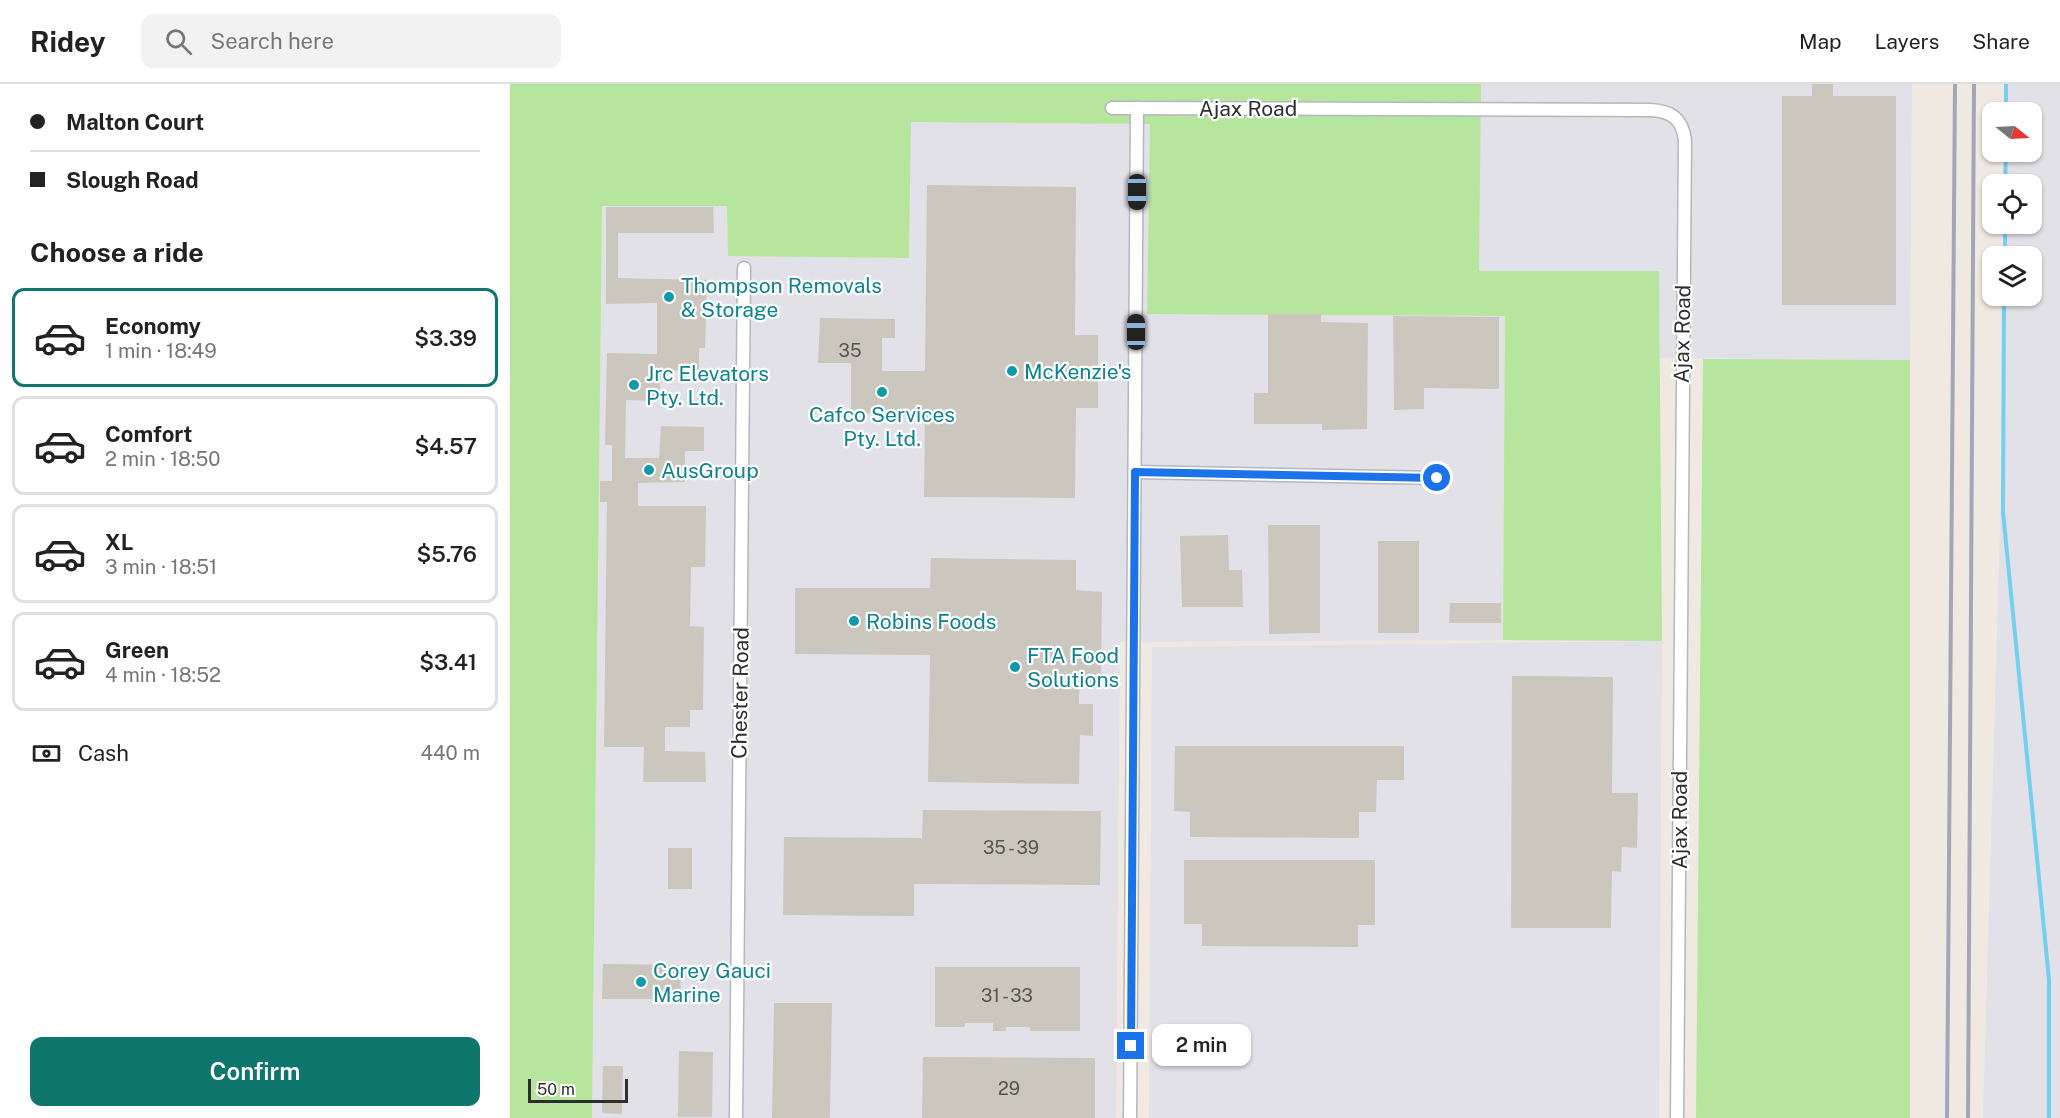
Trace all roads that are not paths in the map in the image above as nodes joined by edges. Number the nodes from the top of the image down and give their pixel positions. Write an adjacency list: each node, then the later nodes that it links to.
1 (1112, 108): 2 (street, Ajax Road)
2 (1137, 108): 4 (street); 8 (street, Ajax Road)
3 (744, 268): 6 (street, Chester Road)
4 (1135, 472): 5 (street); 7 (street)
5 (1437, 478)
6 (736, 1118)
7 (1130, 1118)
8 (1677, 1118)

